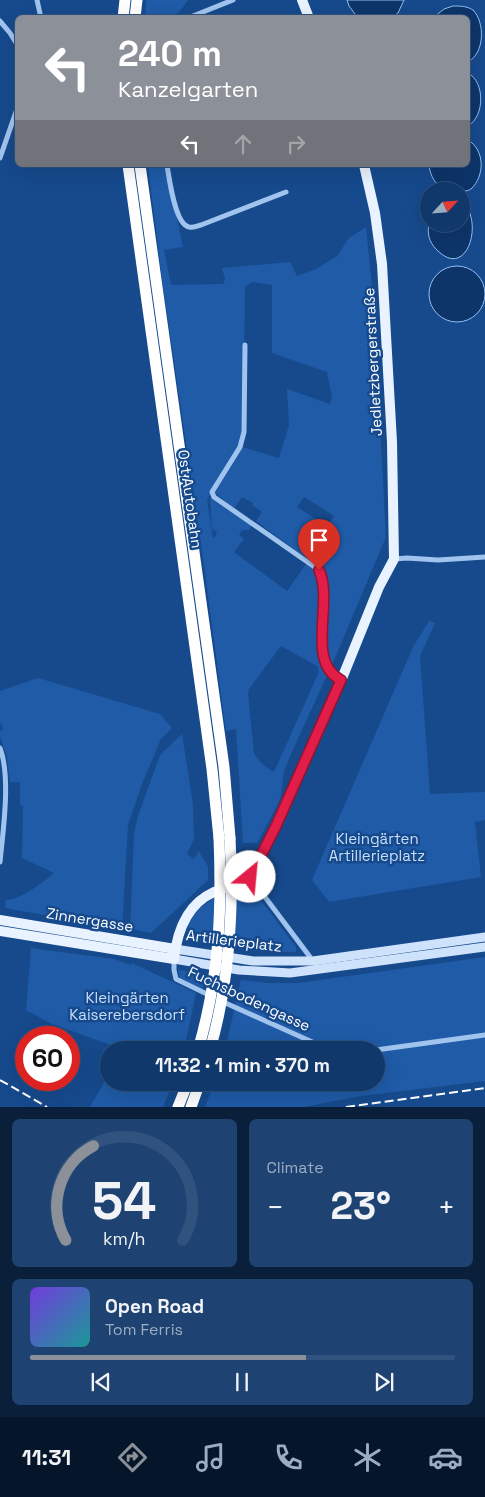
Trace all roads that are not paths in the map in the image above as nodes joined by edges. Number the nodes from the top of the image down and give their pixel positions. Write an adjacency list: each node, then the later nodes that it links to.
1 (38, 0): 6 (street)
2 (125, 0): 7 (highway)
3 (137, 0): 8 (highway)
4 (233, 0): 9 (street)
5 (302, 0): 10 (main road)
6 (40, 15)
7 (123, 15)
8 (135, 15)
9 (196, 15)
10 (308, 15)
11 (0, 21): 12 (street)
12 (15, 41)
13 (15, 115): 14 (street)
14 (0, 158)
15 (128, 167): 25 (highway, Ost Autobahn)
16 (140, 167): 25 (highway, Ost Autobahn)
17 (167, 167): 19 (street)
18 (364, 167): 22 (main road, Jedletzbergerstraße)
19 (286, 192)
20 (245, 345): 23 (street)
21 (485, 557): 22 (street)
22 (394, 558): 23 (main road)
23 (341, 680): 28 (main road)
24 (0, 748): 26 (street)
25 (225, 838): 36 (highway, bridge); 37 (highway, bridge)
26 (1, 847): 27 (street)
27 (0, 862)
28 (250, 877): 33 (main road, Artillerieplatz); 34 (street, Artillerieplatz)
29 (0, 920): 33 (main road, Zinnergasse)
30 (0, 931): 33 (main road, Zinnergasse)
31 (485, 938): 34 (main road)
32 (485, 947): 34 (main road)
33 (174, 954): 34 (main road, Artillerieplatz); 38 (street, Fuchsbodengasse)
34 (313, 966)
35 (485, 1035): 39 (street)
36 (201, 1041)
37 (212, 1041)
38 (310, 1041)
39 (385, 1049)
40 (184, 1091): 42 (highway)
41 (197, 1091): 43 (highway)
42 (178, 1107)
43 (191, 1107)

